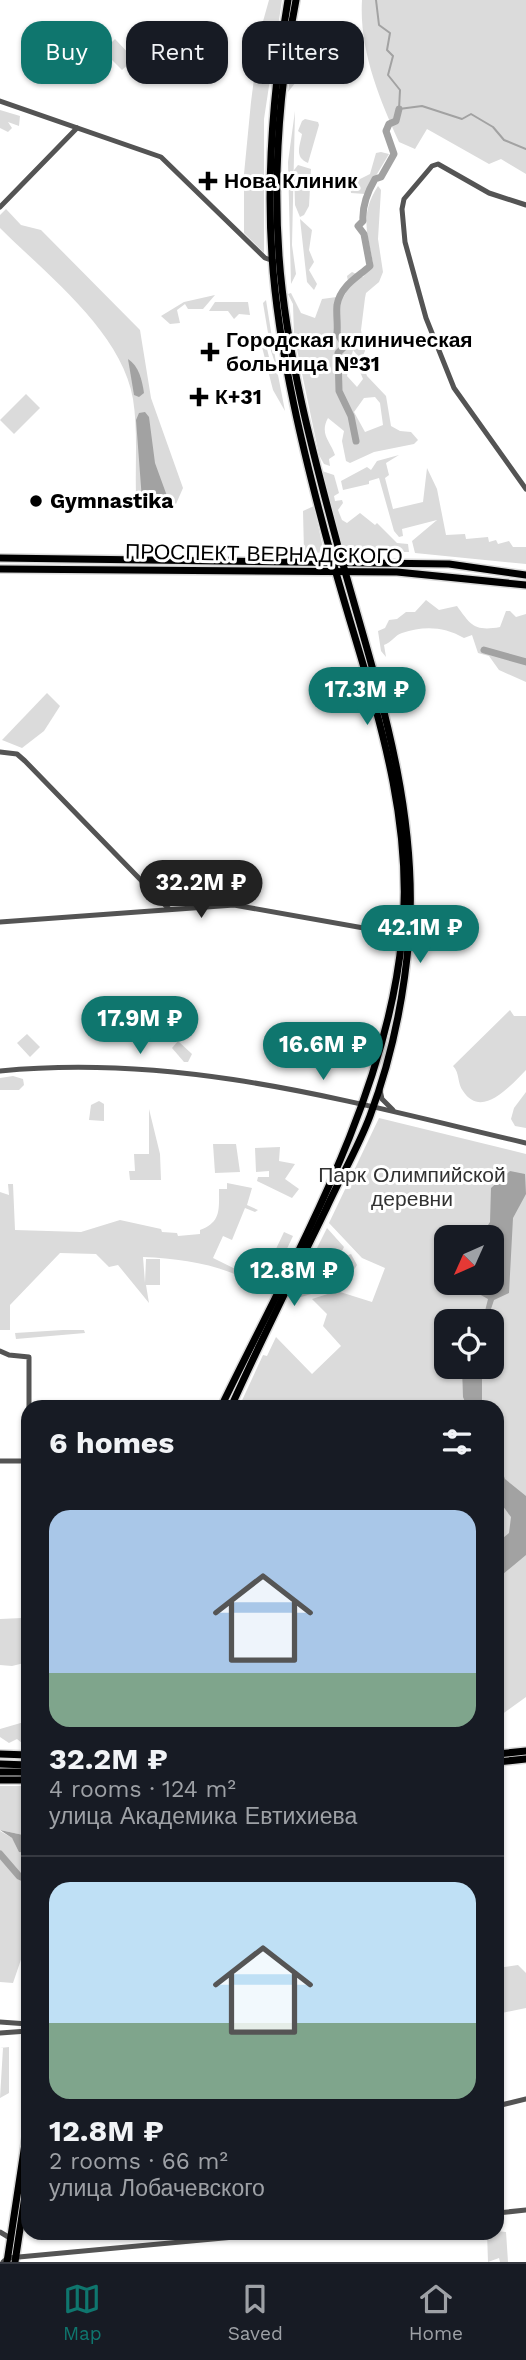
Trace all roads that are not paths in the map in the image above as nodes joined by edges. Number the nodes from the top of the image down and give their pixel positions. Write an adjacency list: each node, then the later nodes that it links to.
1 (288, 0): 7 (main road)
2 (296, 0): 7 (main road)
3 (0, 101): 4 (street)
4 (77, 128): 6 (street); 7 (street)
5 (526, 205): 8 (street)
6 (0, 207)
7 (276, 260): 11 (main road); 12 (main road)
8 (526, 489)
9 (0, 558): 10 (main road, ПРОСПЕКТ ВЕРНАДСКОГО)
10 (48, 558): 11 (main road, ПРОСПЕКТ ВЕРНАДСКОГО); 14 (street)
11 (333, 562): 12 (main road, ПРОСПЕКТ ВЕРНАДСКОГО); 15 (main road)
12 (342, 562): 16 (main road); 17 (main road, ПРОСПЕКТ ВЕРНАДСКОГО)
13 (0, 569): 14 (main road, ПРОСПЕКТ ВЕРНАДСКОГО)
14 (48, 569): 15 (main road, ПРОСПЕКТ ВЕРНАДСКОГО)
15 (336, 572): 16 (main road, ПРОСПЕКТ ВЕРНАДСКОГО); 22 (main road)
16 (345, 572): 18 (main road, ПРОСПЕКТ ВЕРНАДСКОГО); 22 (main road)
17 (526, 575)
18 (526, 585)
19 (0, 752): 20 (street)
20 (169, 909): 21 (street); 22 (street)
21 (0, 922)
22 (406, 937): 24 (main road); 25 (main road)
23 (0, 1071): 25 (street)
24 (380, 1084): 26 (main road); 27 (street)
25 (363, 1105): 26 (street); 29 (main road)
26 (373, 1107): 27 (street); 29 (main road)
27 (395, 1112): 28 (street)
28 (526, 1143)
29 (269, 1317): 32 (main road); 33 (main road)
30 (0, 1351): 31 (street)
31 (29, 1400)
32 (224, 1400)
33 (234, 1400)
34 (0, 1461): 35 (street)
35 (21, 1461)
36 (526, 1751): 37 (main road)
37 (504, 1753)
38 (0, 1754): 39 (main road)
39 (21, 1755)
40 (526, 1759): 41 (main road)
41 (504, 1761)
42 (0, 1764): 43 (main road)
43 (21, 1767)
44 (21, 1767): 45 (main road)
45 (0, 1772)
46 (0, 1780): 47 (main road)
47 (21, 1780)
48 (0, 2022): 49 (street)
49 (21, 2024)
50 (21, 2032): 51 (street)
51 (0, 2033)
52 (526, 2099): 53 (street)
53 (504, 2104)
54 (21, 2168): 59 (main road)
55 (21, 2209): 61 (main road)
56 (526, 2210): 57 (street)
57 (504, 2212)
58 (0, 2232): 59 (street)
59 (10, 2238): 61 (main road)
60 (209, 2240): 61 (street)
61 (10, 2260)

